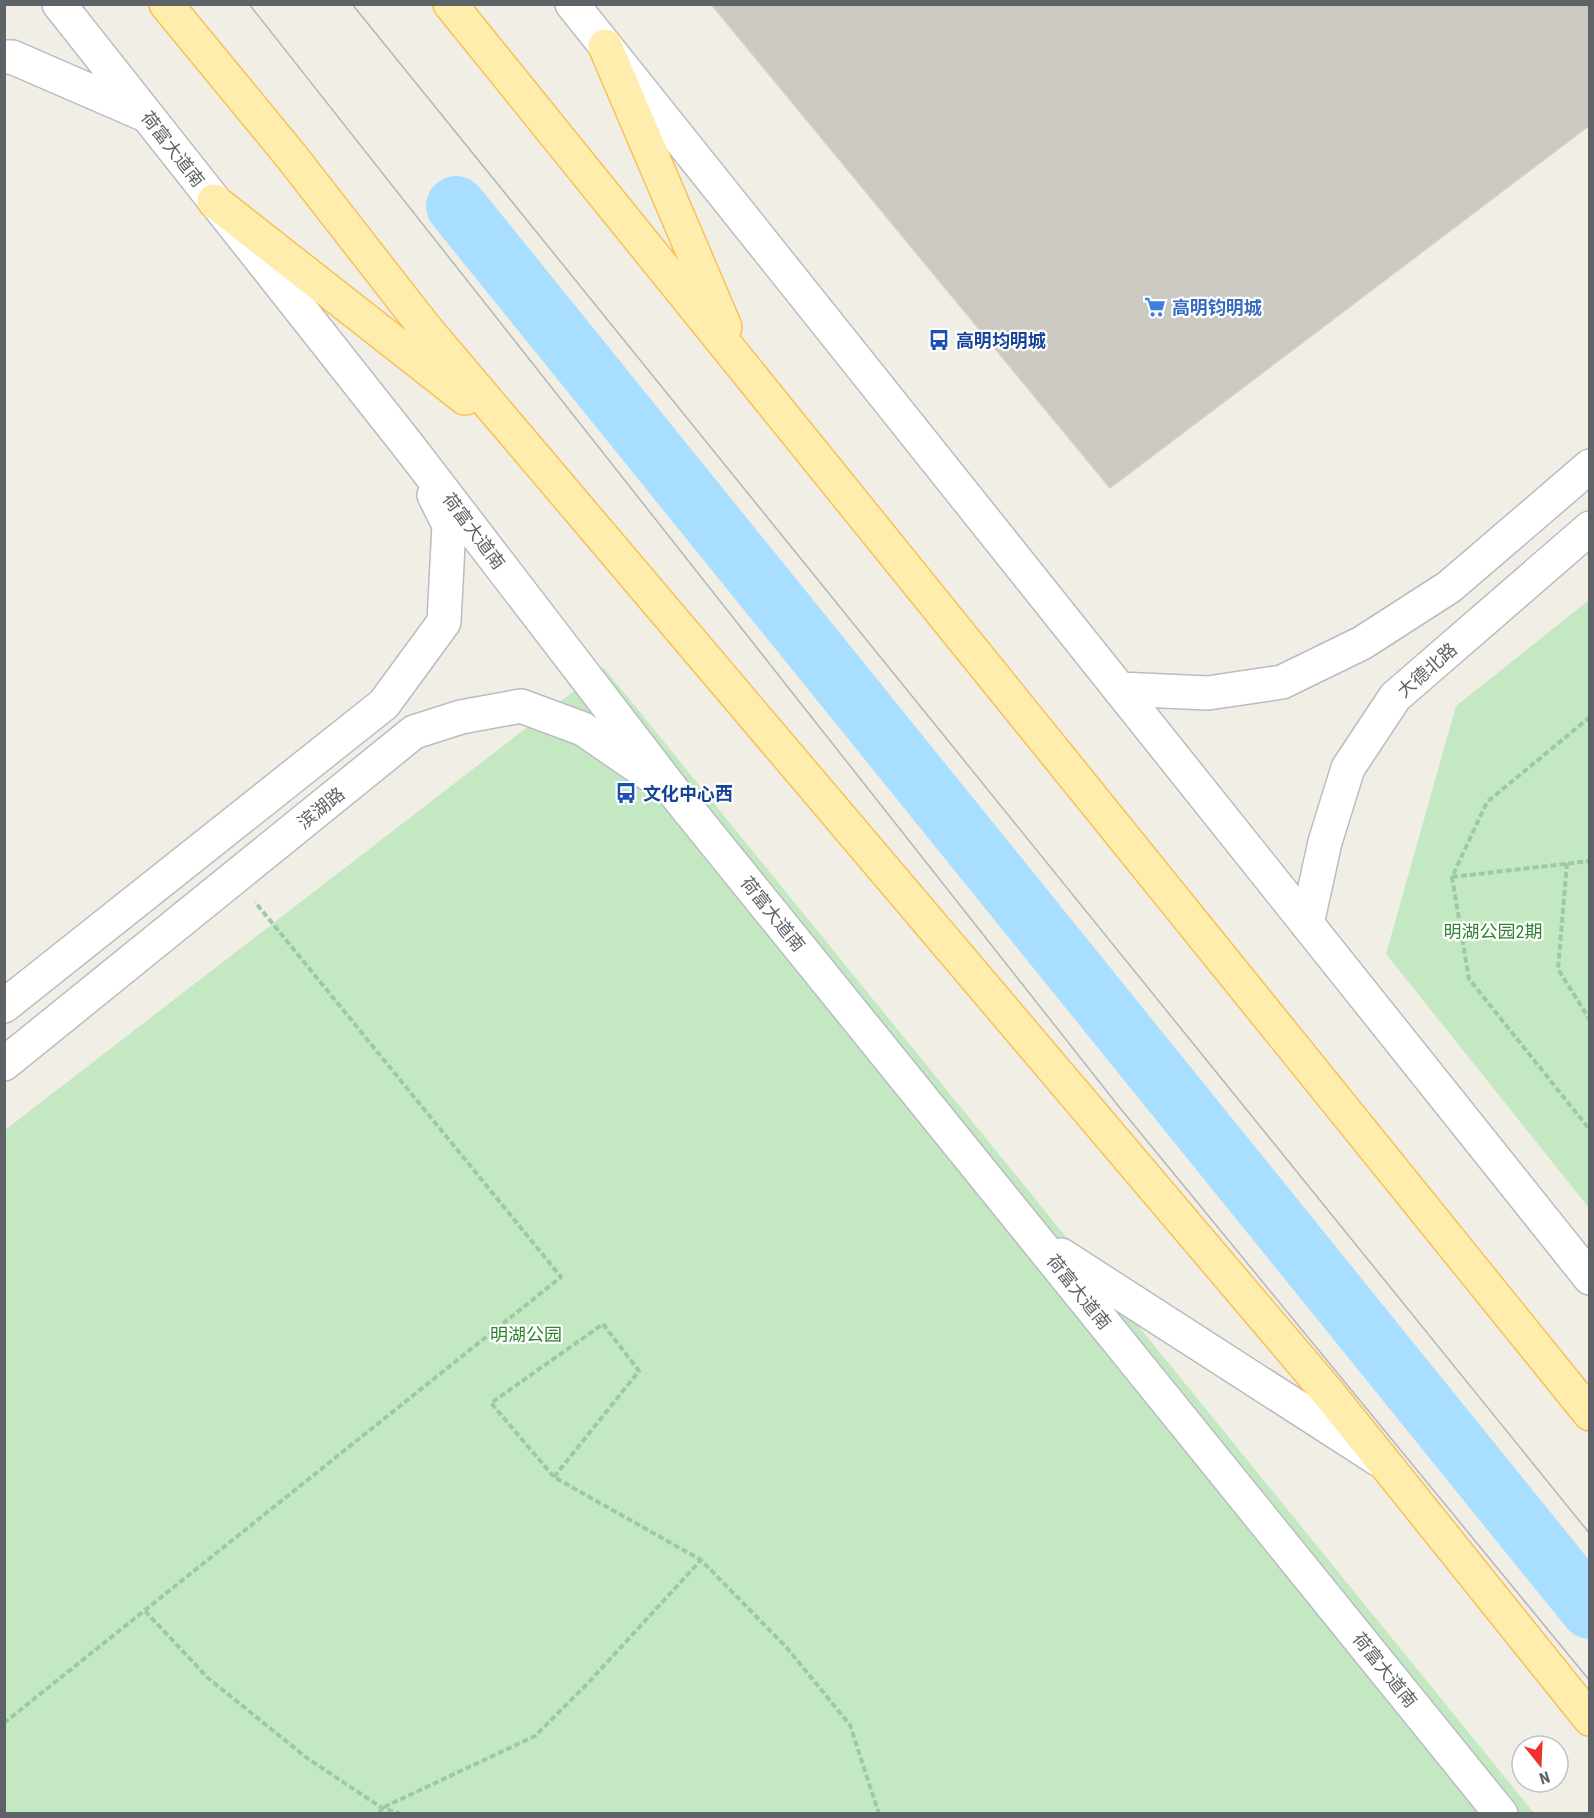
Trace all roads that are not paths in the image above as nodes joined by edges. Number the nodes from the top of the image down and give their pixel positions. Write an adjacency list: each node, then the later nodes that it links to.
1 (59, 4): 7 (street, 荷富大道南)
2 (166, 4): 10 (main road)
3 (450, 4): 9 (main road)
4 (572, 4): 5 (street)
5 (605, 46): 9 (main road); 14 (street)
6 (4, 57): 7 (street)
7 (146, 115): 8 (street, 荷富大道南)
8 (214, 201): 10 (main road); 11 (street, 荷富大道南)
9 (741, 364): 21 (main road)
10 (522, 442): 22 (main road)
11 (410, 448): 15 (street, 荷富大道南); 17 (street)
12 (1590, 466): 14 (street)
13 (1590, 528): 16 (street, 大德北路)
14 (1119, 689): 16 (street)
15 (674, 792): 18 (street, 滨湖路); 19 (street, 荷富大道南)
16 (1307, 924): 20 (street)
17 (4, 1006)
18 (4, 1064)
19 (1036, 1240): 22 (street); 24 (street, 荷富大道南)
20 (1590, 1278)
21 (1590, 1414)
22 (1384, 1462): 23 (main road)
23 (1590, 1719)
24 (1501, 1814)

